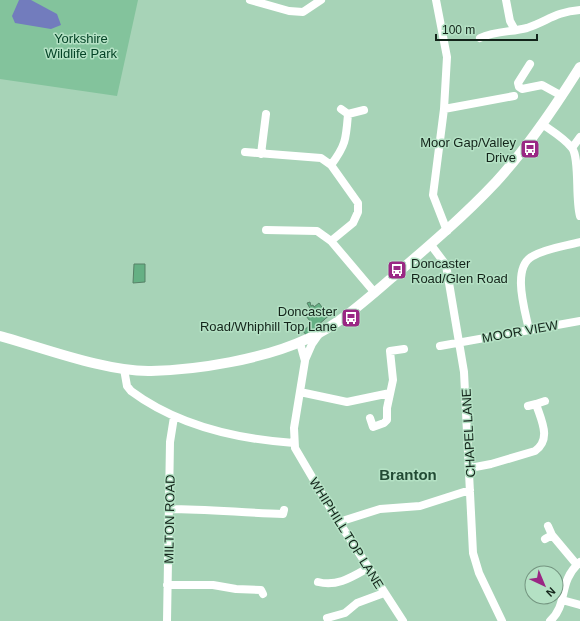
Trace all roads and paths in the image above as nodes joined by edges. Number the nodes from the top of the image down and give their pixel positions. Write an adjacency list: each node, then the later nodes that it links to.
1 (250, 0): 2 (street)
2 (321, 0)
3 (436, 0): 12 (street)
4 (506, 0): 6 (street)
5 (580, 10): 6 (street)
6 (515, 30): 7 (street)
7 (480, 38)
8 (530, 64): 11 (street)
9 (580, 67): 11 (main road)
10 (514, 96): 12 (street)
11 (562, 96): 17 (main road)
12 (444, 109): 25 (street)
13 (341, 110): 16 (street)
14 (364, 110): 16 (street)
15 (266, 114): 21 (street)
16 (348, 114): 22 (street)
17 (542, 124): 19 (street); 25 (main road)
18 (580, 137): 19 (street)
19 (572, 148): 23 (street)
20 (245, 152): 21 (street)
21 (261, 154): 22 (street)
22 (331, 165): 26 (street)
23 (580, 216)
24 (266, 230): 26 (street)
25 (447, 231): 28 (main road)
26 (331, 241): 29 (street)
27 (580, 242): 31 (street)
28 (431, 245): 29 (main road); 34 (street, CHAPEL LANE)
29 (375, 293): 32 (main road)
30 (580, 321): 31 (street, MOOR VIEW)
31 (529, 330): 34 (street, MOOR VIEW)
32 (319, 333): 35 (main road); 38 (street)
33 (0, 336): 39 (main road)
34 (459, 342): 36 (street, MOOR VIEW); 46 (street, CHAPEL LANE)
35 (300, 343): 38 (street, WHIPHILL TOP LANE); 39 (main road)
36 (440, 346)
37 (404, 349): 41 (street)
38 (305, 360): 40 (street, WHIPHILL TOP LANE)
39 (124, 369): 43 (street)
40 (300, 392): 41 (street); 45 (street, WHIPHILL TOP LANE)
41 (390, 393): 44 (street)
42 (544, 401): 46 (street)
43 (174, 417): 45 (street); 48 (street, MILTON ROAD)
44 (370, 418)
45 (294, 442): 50 (street, WHIPHILL TOP LANE)
46 (470, 468): 47 (street, CHAPEL LANE)
47 (470, 490): 50 (street); 65 (street, CHAPEL LANE)
48 (169, 509): 49 (street); 54 (street, MILTON ROAD)
49 (284, 514)
50 (339, 522): 53 (street, WHIPHILL TOP LANE)
51 (548, 526): 52 (street)
52 (578, 563): 57 (street)
53 (368, 568): 55 (street); 58 (street, WHIPHILL TOP LANE)
54 (167, 585): 56 (street); 63 (street, MILTON ROAD)
55 (322, 585)
56 (262, 590)
57 (564, 592)
58 (384, 593): 62 (street); 64 (street, WHIPHILL TOP LANE)
59 (564, 601): 61 (street)
60 (560, 605): 66 (street)
61 (580, 605)
62 (327, 618)
63 (167, 621)
64 (403, 621)
65 (502, 621)
66 (550, 621)

